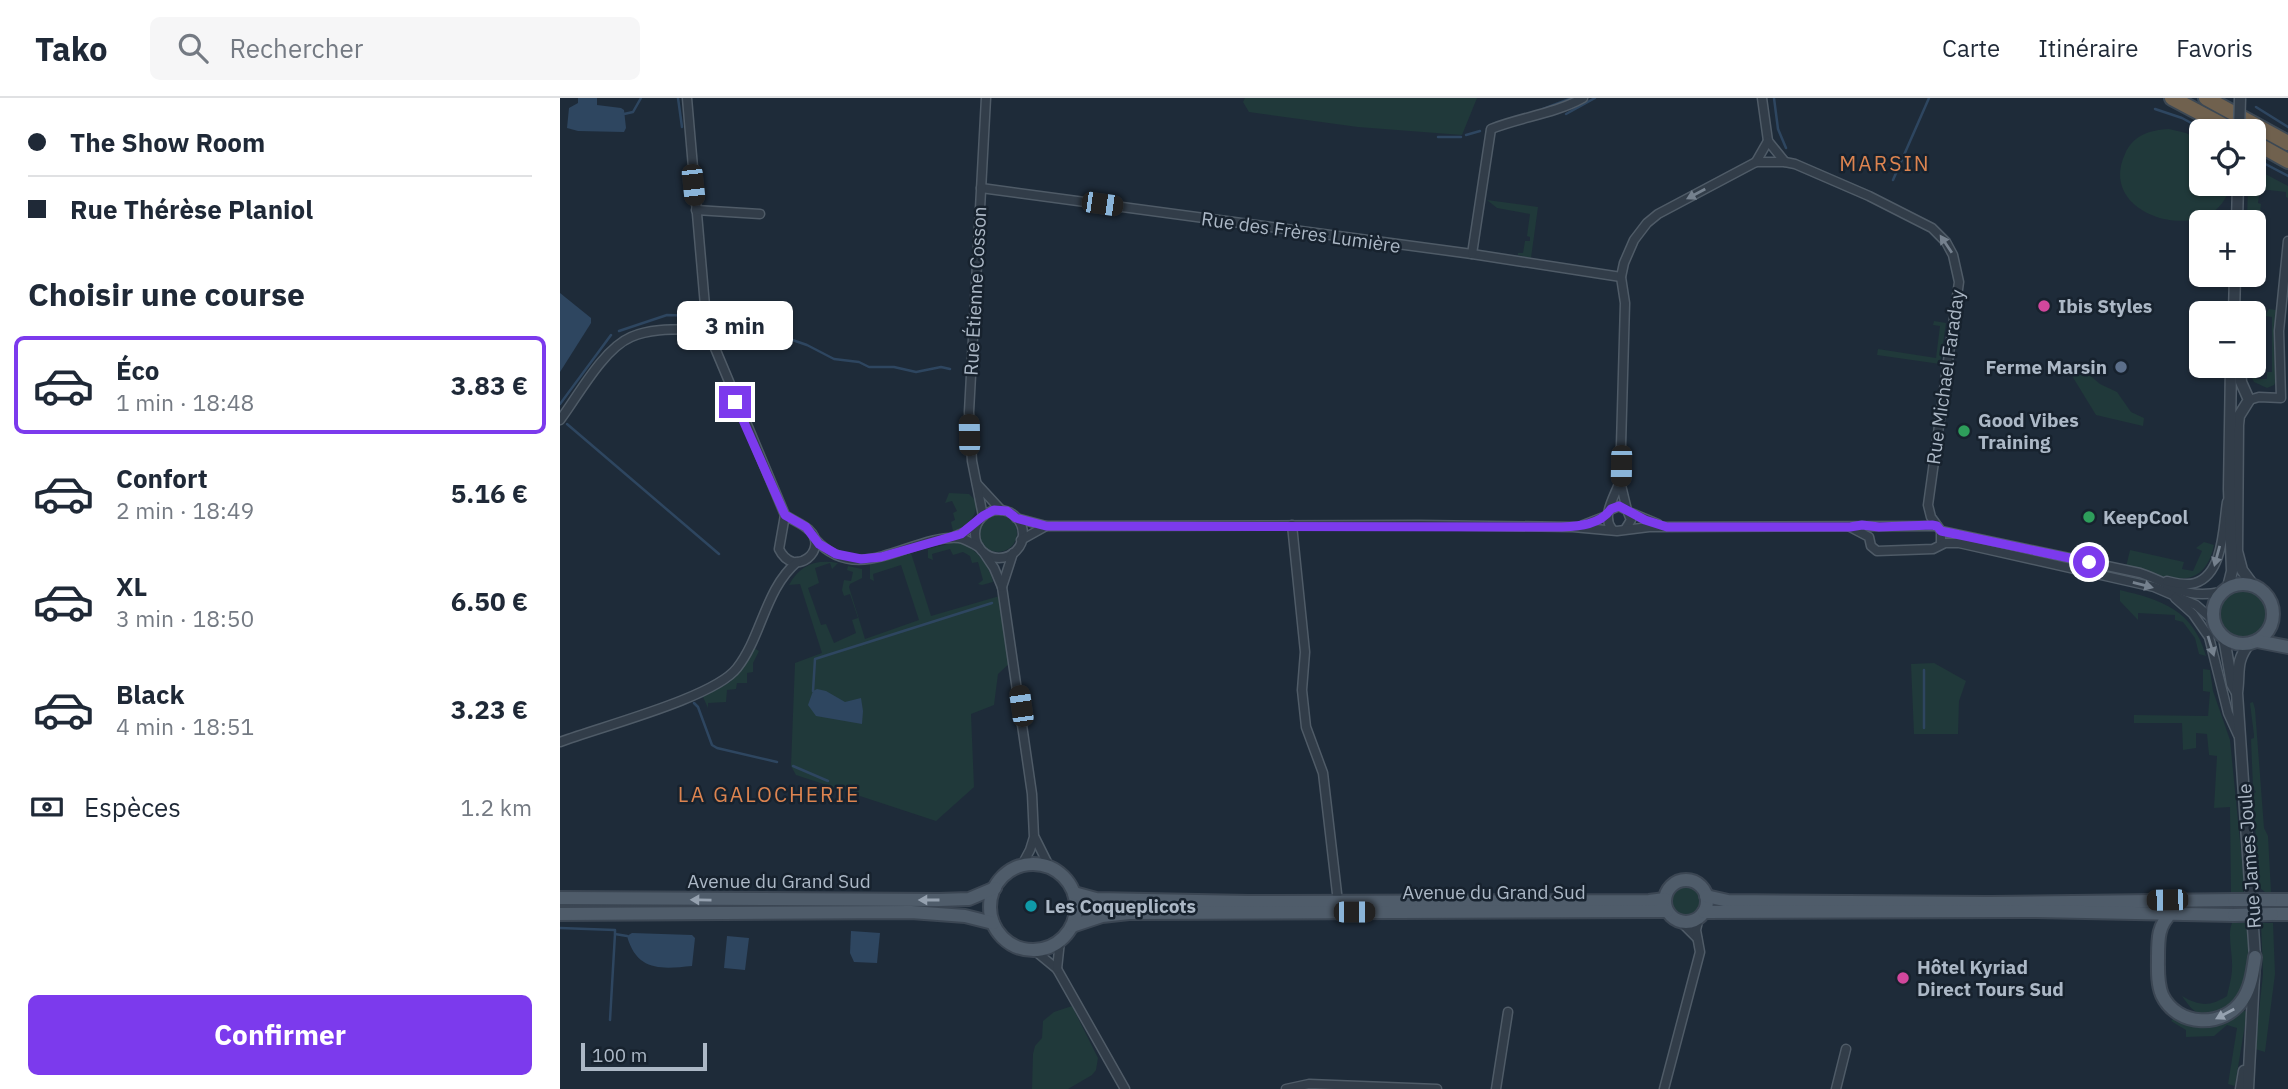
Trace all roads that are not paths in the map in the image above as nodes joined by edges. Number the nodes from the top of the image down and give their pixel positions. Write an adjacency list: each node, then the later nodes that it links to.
1 (687, 98): 17 (street)
2 (986, 98): 16 (street, Rue Étienne Cosson)
3 (1583, 98): 20 (street)
4 (1762, 98): 10 (street)
5 (2172, 98): 8 (highway)
6 (2206, 98): 11 (highway)
7 (2240, 98): 9 (street, bridge)
8 (2213, 119)
9 (2237, 119)
10 (1768, 141): 14 (street); 15 (street)
11 (2288, 143)
12 (2266, 149): 13 (highway)
13 (2288, 161)
14 (1756, 162): 15 (street, Rue Michael Faraday); 21 (street, Rue Michael Faraday, one-way to 21)
15 (1785, 162): 45 (street, Rue Michael Faraday, one-way to 15)
16 (981, 188): 20 (street, Rue des Frères Lumière); 29 (street, Rue Étienne Cosson)
17 (696, 210): 18 (street); 22 (street)
18 (760, 214)
19 (2288, 241): 26 (street)
20 (1472, 254): 21 (street, Rue des Frères Lumière)
21 (1621, 277): 28 (street, Rue Michael Faraday)
22 (707, 329): 27 (street); 34 (street)
23 (2231, 378): 25 (street)
24 (2240, 378): 26 (street)
25 (2231, 399): 26 (street); 26 (street); 30 (street)
26 (2246, 400): 61 (street)
27 (560, 420)
28 (1620, 481): 32 (street, Rue Michael Faraday); 33 (street, Rue Michael Faraday)
29 (977, 484): 31 (street); 36 (street, Rue Étienne Cosson)
30 (2228, 489): 59 (street, one-way to 59); 63 (street)
31 (1001, 510): 35 (street); 36 (street)
32 (1628, 511): 33 (street); 41 (street); 44 (street)
33 (1607, 514): 40 (street); 46 (street)
34 (785, 515): 37 (street); 47 (street)
35 (1016, 518): 39 (street); 51 (street)
36 (981, 519): 50 (street); 53 (street)
37 (800, 525): 47 (street); 49 (street)
38 (1292, 525): 39 (street); 40 (street); 81 (street)
39 (1046, 526): 51 (street)
40 (1573, 527): 46 (street)
41 (1667, 527): 42 (street); 44 (street)
42 (1850, 527): 43 (street); 48 (street)
43 (1879, 527): 45 (street); 48 (street)
44 (1626, 528): 46 (street)
45 (1939, 528): 52 (street, Rue Michael Faraday); 59 (street)
46 (1612, 529)
47 (783, 531): 56 (street)
48 (1869, 537): 52 (street)
49 (815, 539): 55 (street); 57 (street)
50 (947, 539): 53 (street); 55 (street)
51 (1021, 540): 54 (street)
52 (1941, 544): 64 (street, one-way to 64)
53 (981, 550): 54 (street); 62 (street)
54 (1013, 553): 62 (street)
55 (836, 554): 57 (street)
56 (781, 555): 58 (street); 60 (street)
57 (808, 559): 58 (street)
58 (797, 562): 60 (street)
59 (2163, 580): 63 (street)
60 (780, 581): 71 (street)
61 (2253, 585): 63 (main road); 66 (main road)
62 (1002, 587): 73 (street)
63 (2224, 590): 65 (main road)
64 (2170, 594): 65 (street); 72 (street, one-way to 72)
65 (2213, 620): 67 (main road)
66 (2273, 620): 68 (main road); 69 (main road)
67 (2224, 638): 68 (main road); 70 (street, Rue James Joule)
68 (2253, 642): 69 (main road); 70 (street, Rue James Joule)
69 (2288, 647)
70 (2237, 693): 72 (street, Rue James Joule)
71 (560, 742)
72 (2242, 743): 93 (street, Rue James Joule)
73 (1034, 837): 74 (street); 75 (street)
74 (1022, 865): 75 (main road); 76 (main road)
75 (1049, 866): 77 (main road)
76 (995, 888): 79 (main road, Avenue du Grand Sud, one-way to 79); 87 (main road)
77 (1074, 893): 81 (main road, Avenue du Grand Sud); 89 (main road)
78 (1706, 896): 80 (main road, bridge); 82 (main road); 86 (main road)
79 (560, 898)
80 (2288, 900)
81 (1338, 902): 82 (main road, Avenue du Grand Sud)
82 (1666, 905): 88 (main road); 89 (main road, Avenue du Grand Sud)
83 (2172, 912): 85 (main road, bridge); 86 (main road); 93 (main road, one-way to 83)
84 (560, 914): 87 (main road, Avenue du Grand Sud)
85 (2288, 914)
86 (1701, 915): 88 (main road); 90 (street)
87 (993, 922): 92 (main road)
88 (1681, 922): 90 (street)
89 (1072, 926): 91 (main road)
90 (1697, 938): 102 (street)
91 (1060, 941): 92 (main road); 94 (street)
92 (1034, 950): 94 (street)
93 (2255, 957): 96 (street, Rue James Joule)
94 (1057, 969): 99 (street)
95 (1507, 1012): 101 (street)
96 (2253, 1018): 104 (street, Rue James Joule); 105 (street, Rue James Joule)
97 (1846, 1049): 103 (street)
98 (1291, 1088): 100 (street)
99 (1125, 1089)
100 (1437, 1089)
101 (1496, 1089)
102 (1664, 1089)
103 (1836, 1089)
104 (2241, 1089)
105 (2248, 1089)

